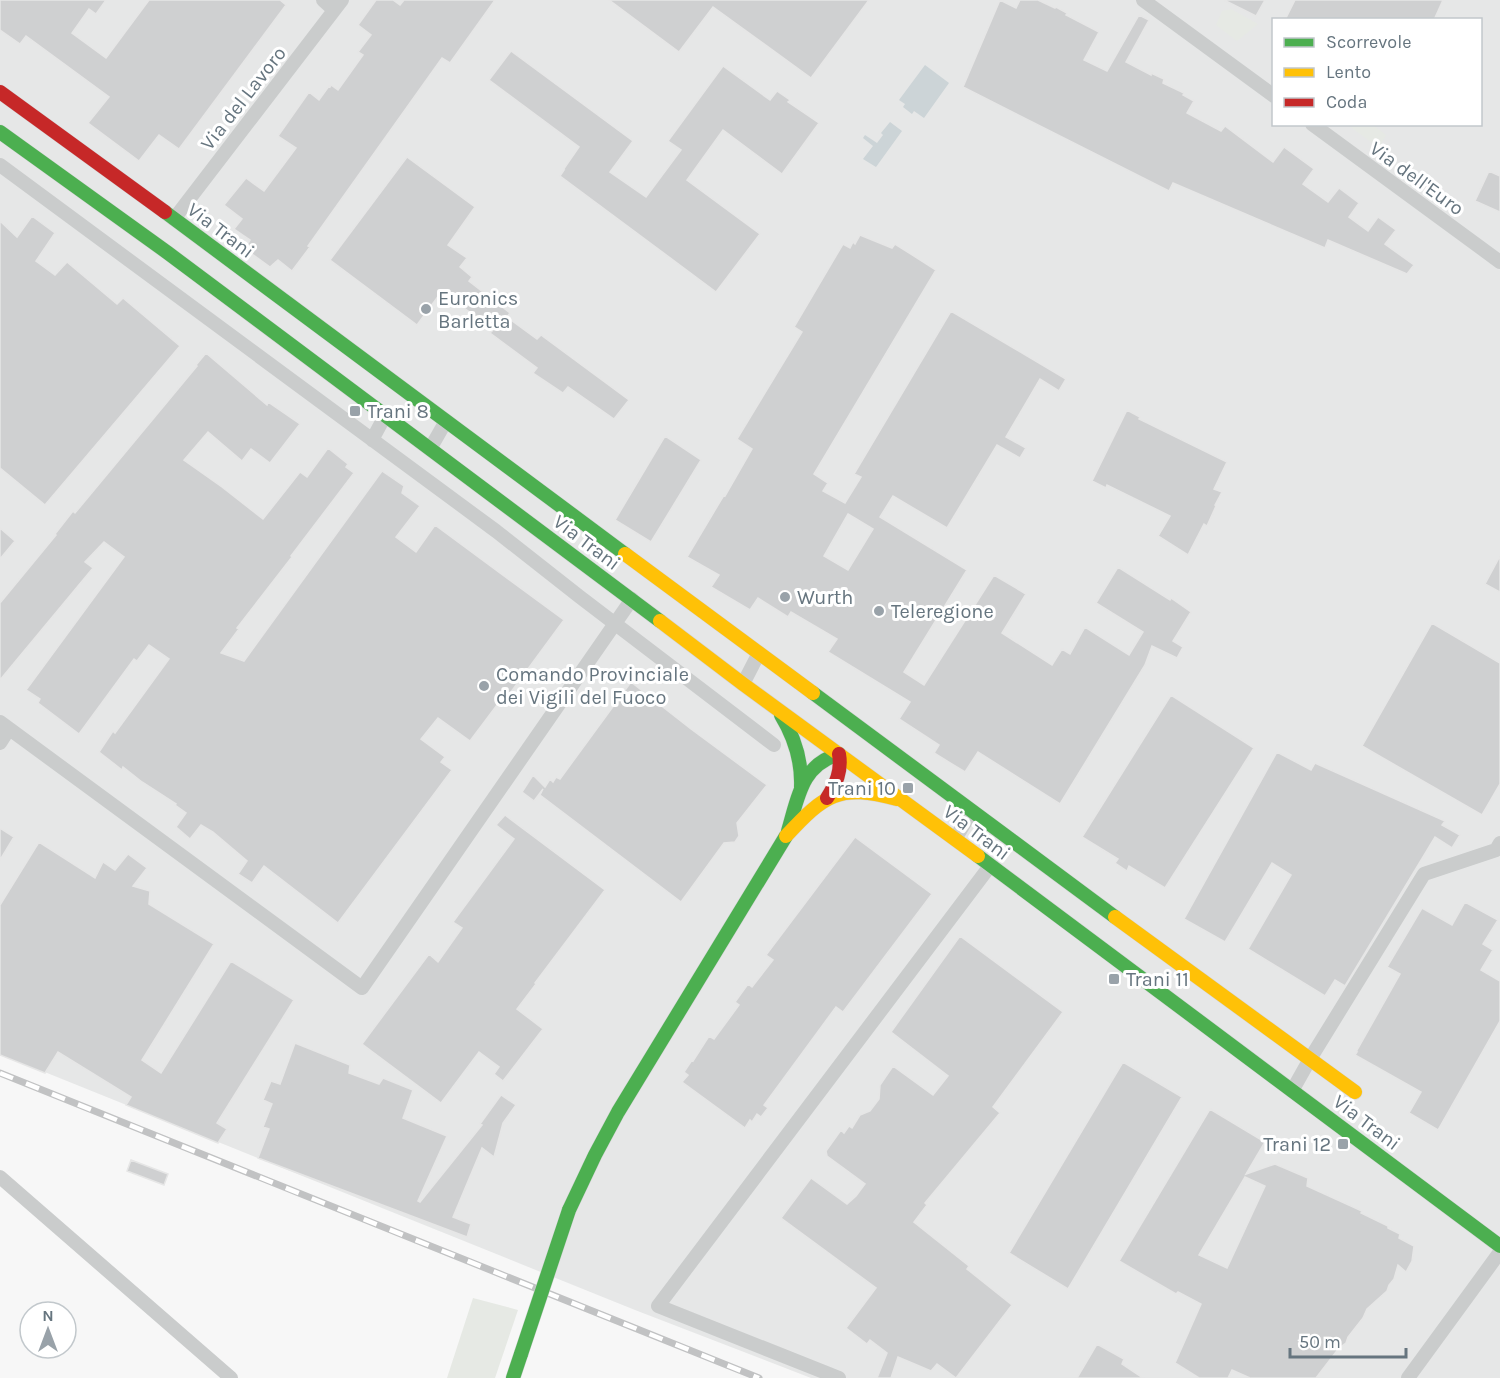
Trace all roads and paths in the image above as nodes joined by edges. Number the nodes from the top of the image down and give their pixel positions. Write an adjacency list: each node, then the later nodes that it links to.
1 (323, 0): 3 (street)
2 (1143, 0): 5 (street)
3 (338, 5): 9 (street, Via del Lavoro)
4 (0, 92): 9 (street, Via Trani)
5 (1272, 95)
6 (1315, 126): 10 (street, Via dell'Euro)
7 (0, 132): 11 (street, Via Trani)
8 (0, 165): 13 (street)
9 (174, 219): 12 (street, Via Trani)
10 (1500, 262)
11 (385, 416): 13 (street); 14 (street, Via Trani)
12 (446, 421): 14 (street); 17 (street, Via Trani)
13 (372, 440): 16 (street)
14 (430, 449): 15 (street, Via Trani)
15 (632, 599): 16 (street); 18 (street, Via Trani)
16 (615, 624): 20 (street); 22 (street)
17 (759, 653): 18 (street); 27 (street, Via Trani)
18 (743, 684): 19 (street, Via Trani)
19 (776, 708): 23 (street, Via Trani); 24 (street)
20 (5, 725): 21 (street)
21 (0, 743)
22 (774, 745)
23 (839, 754): 24 (street); 25 (street); 26 (street, Via Trani)
24 (800, 794): 28 (street)
25 (827, 798): 26 (street); 28 (street)
26 (903, 800): 29 (street, Via Trani)
27 (972, 811): 29 (street); 32 (street, Via Trani)
28 (786, 836): 39 (street, bridge)
29 (955, 839): 31 (street, Via Trani)
30 (1500, 843): 32 (street)
31 (990, 866): 33 (street, Via Trani); 40 (street)
32 (1310, 1059): 33 (street); 34 (street, Via Trani)
33 (1292, 1090): 36 (street, Via Trani)
34 (1355, 1092)
35 (0, 1177): 38 (street)
36 (1500, 1246)
37 (1500, 1252): 41 (street)
38 (231, 1378)
39 (513, 1378)
40 (839, 1378)
41 (1408, 1378)

